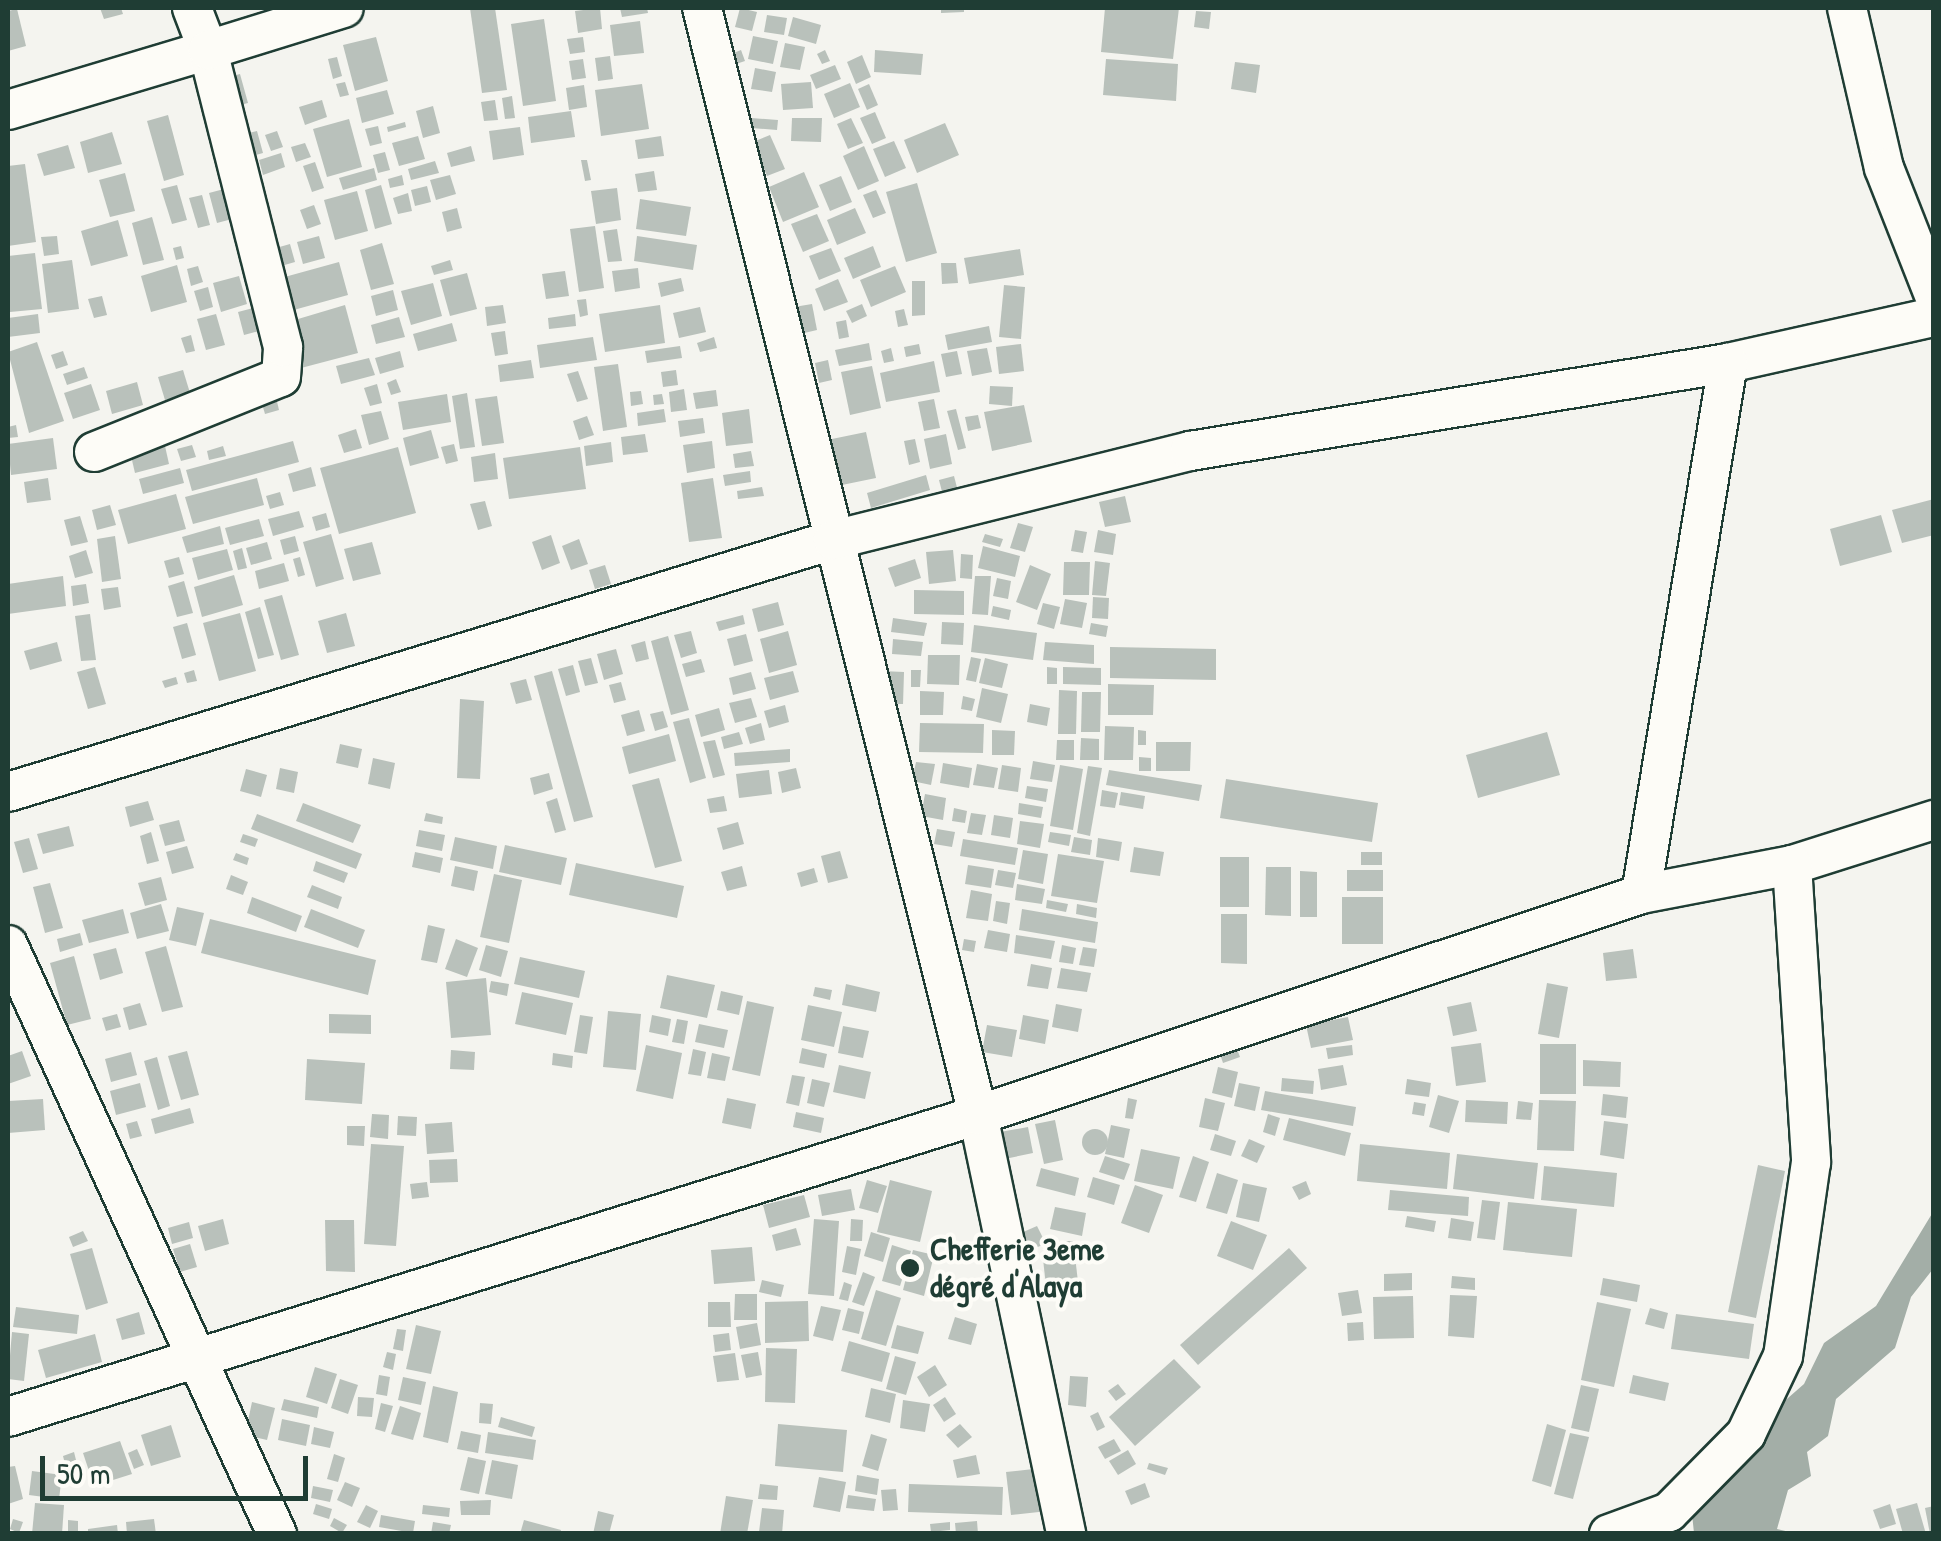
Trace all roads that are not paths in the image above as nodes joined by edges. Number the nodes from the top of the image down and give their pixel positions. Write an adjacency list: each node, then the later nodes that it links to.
1 (192, 8): 5 (street)
2 (344, 8): 5 (street)
3 (702, 8): 11 (street)
4 (1847, 8): 7 (street)
5 (208, 50): 6 (street); 10 (street)
6 (8, 110)
7 (1934, 295)
8 (1934, 316): 9 (street)
9 (1728, 362): 11 (street); 15 (street)
10 (94, 452)
11 (834, 540): 12 (street); 17 (street)
12 (8, 792)
13 (1934, 820): 14 (street)
14 (1792, 865): 15 (street); 22 (street)
15 (1641, 894): 17 (street)
16 (8, 945): 18 (street)
17 (978, 1115): 18 (street); 21 (street)
18 (201, 1357): 19 (street); 20 (street)
19 (8, 1417)
20 (276, 1534)
21 (1066, 1534)
22 (1609, 1534)

